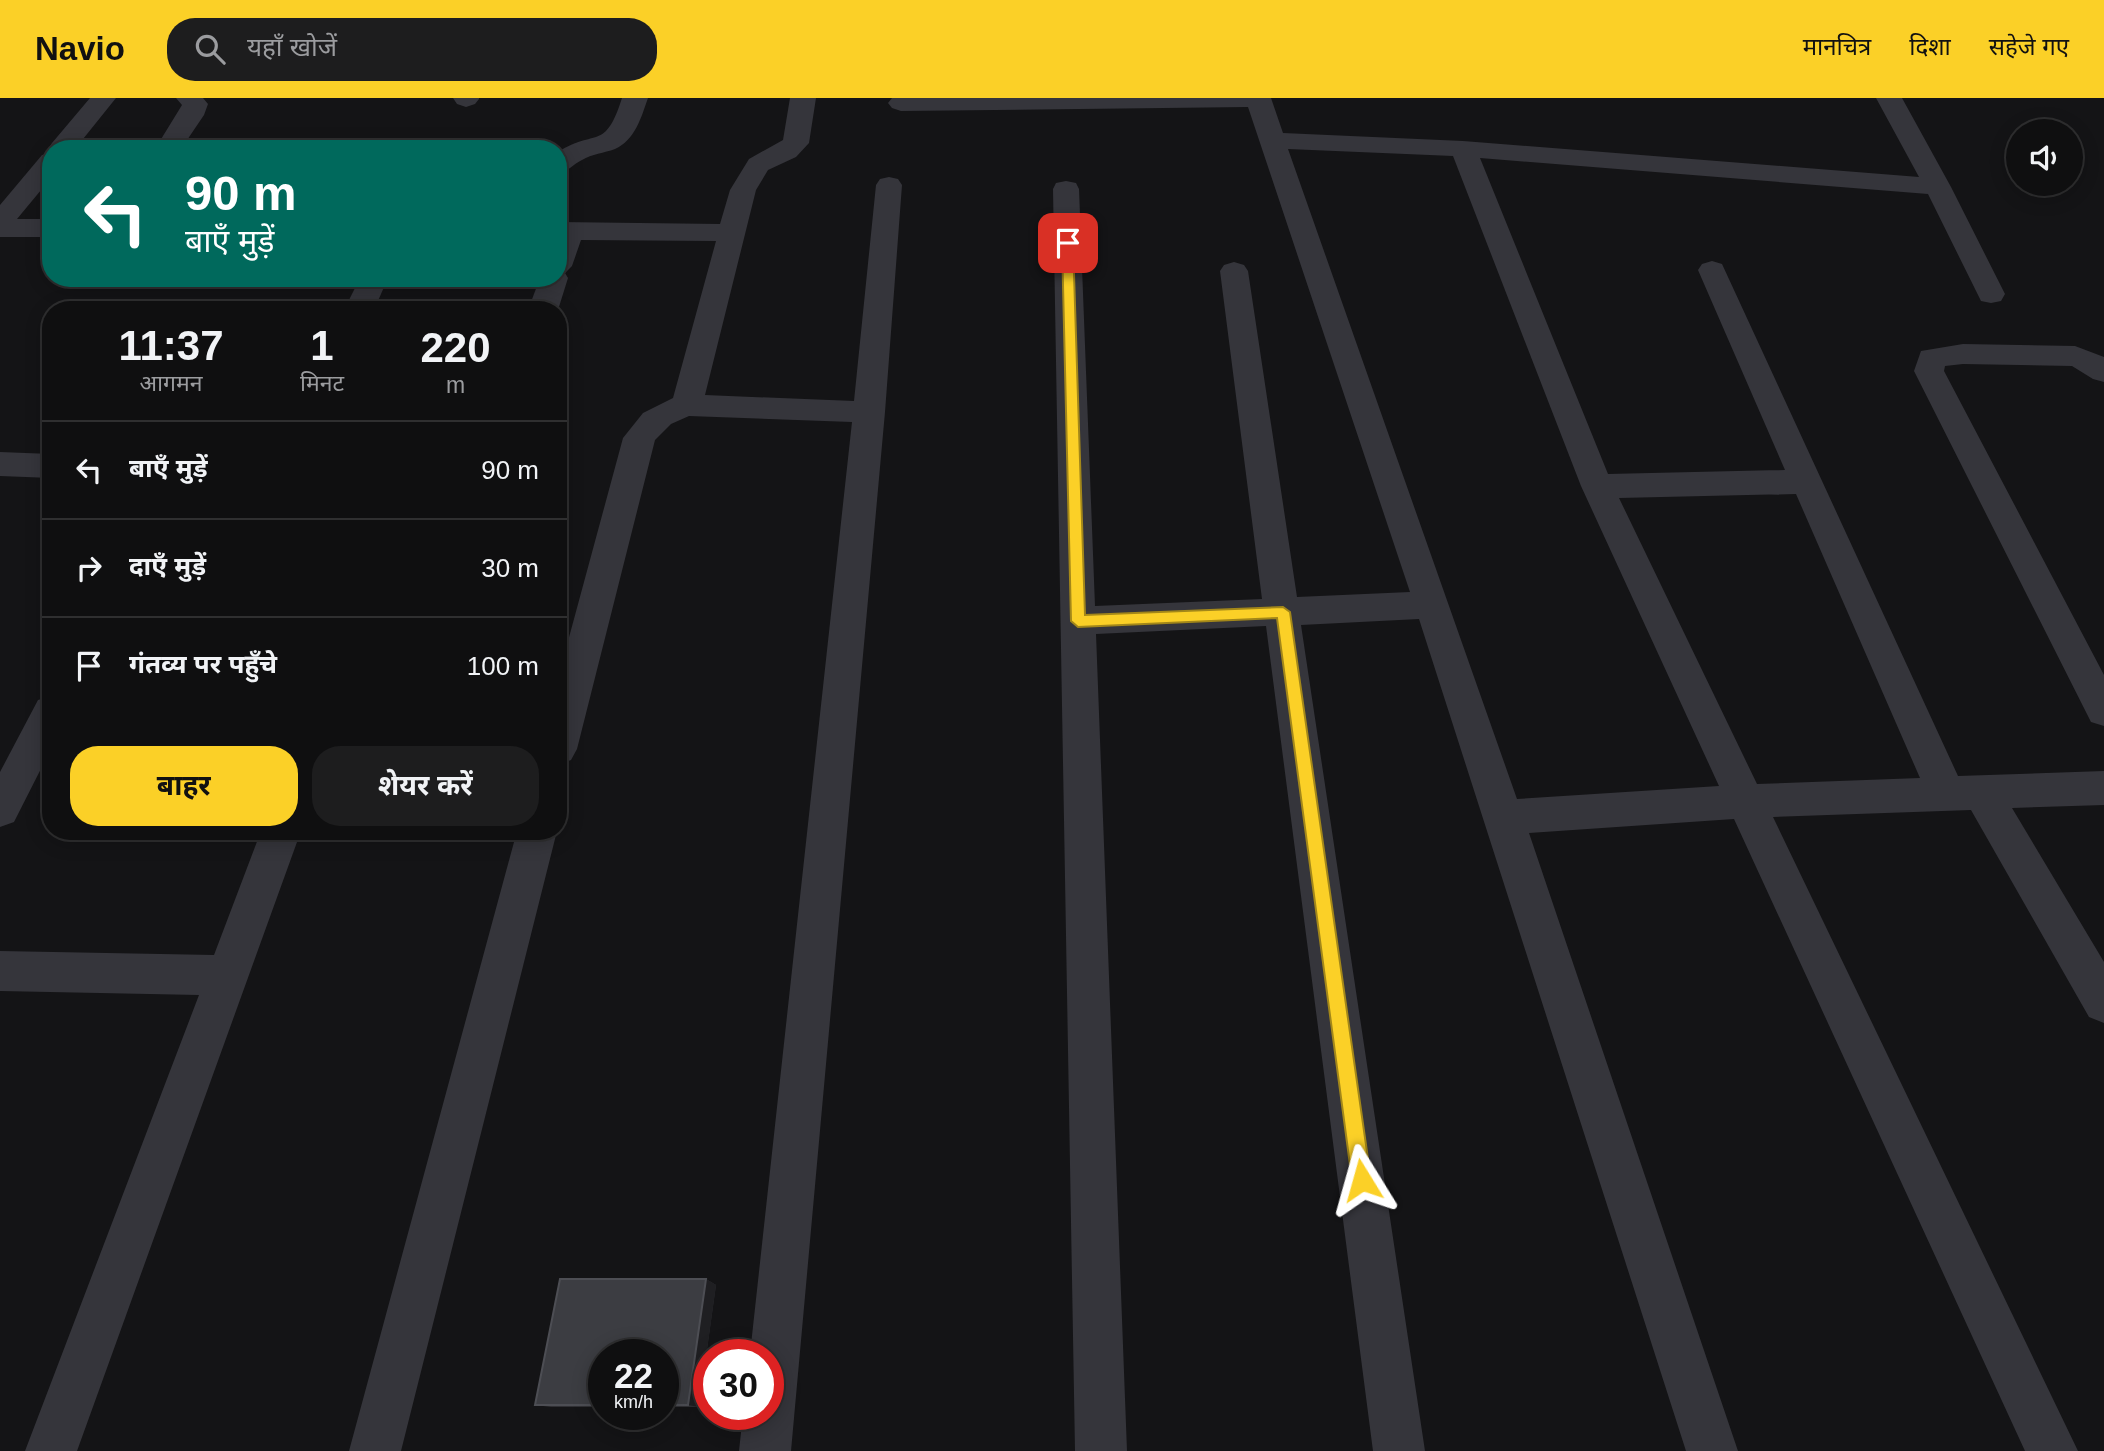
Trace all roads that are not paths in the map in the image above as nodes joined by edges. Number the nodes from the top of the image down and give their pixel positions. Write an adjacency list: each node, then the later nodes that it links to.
1 (103, 98): 8 (street)
2 (189, 98): 9 (street)
3 (635, 98): 12 (street)
4 (803, 98): 20 (street)
5 (1259, 98): 7 (street); 10 (street)
6 (1889, 98): 15 (street)
7 (901, 103)
8 (68, 140)
9 (174, 140)
10 (1273, 140): 11 (street); 31 (street)
11 (1463, 149): 15 (street); 30 (street)
12 (567, 158)
13 (42, 172): 17 (street)
14 (889, 185): 26 (street)
15 (1938, 187): 23 (street)
16 (1066, 189): 33 (street)
17 (0, 225): 18 (street)
18 (42, 227)
19 (567, 231): 20 (street)
20 (732, 233): 25 (street)
21 (1712, 270): 29 (street)
22 (1234, 271): 32 (street)
23 (1991, 294)
24 (2104, 372): 34 (street)
25 (687, 405): 26 (street); 35 (street)
26 (869, 412): 49 (street)
27 (0, 464): 28 (street)
28 (42, 466)
29 (1807, 482): 30 (street); 38 (street)
30 (1597, 486): 39 (street)
31 (1431, 605): 32 (street); 41 (street)
32 (1283, 612): 33 (street); 51 (street)
33 (1078, 621): 50 (street)
34 (2104, 711)
35 (567, 714)
36 (42, 728): 40 (street)
37 (2104, 788): 38 (street)
38 (1964, 793): 39 (street); 46 (street)
39 (1747, 801): 41 (street); 53 (street)
40 (0, 810)
41 (1504, 817): 52 (street)
42 (278, 840): 45 (street)
43 (535, 840): 48 (street)
44 (0, 971): 45 (street)
45 (226, 975): 47 (street)
46 (2104, 1002)
47 (51, 1451)
48 (375, 1451)
49 (765, 1451)
50 (1101, 1451)
51 (1399, 1451)
52 (1712, 1451)
53 (2052, 1451)

